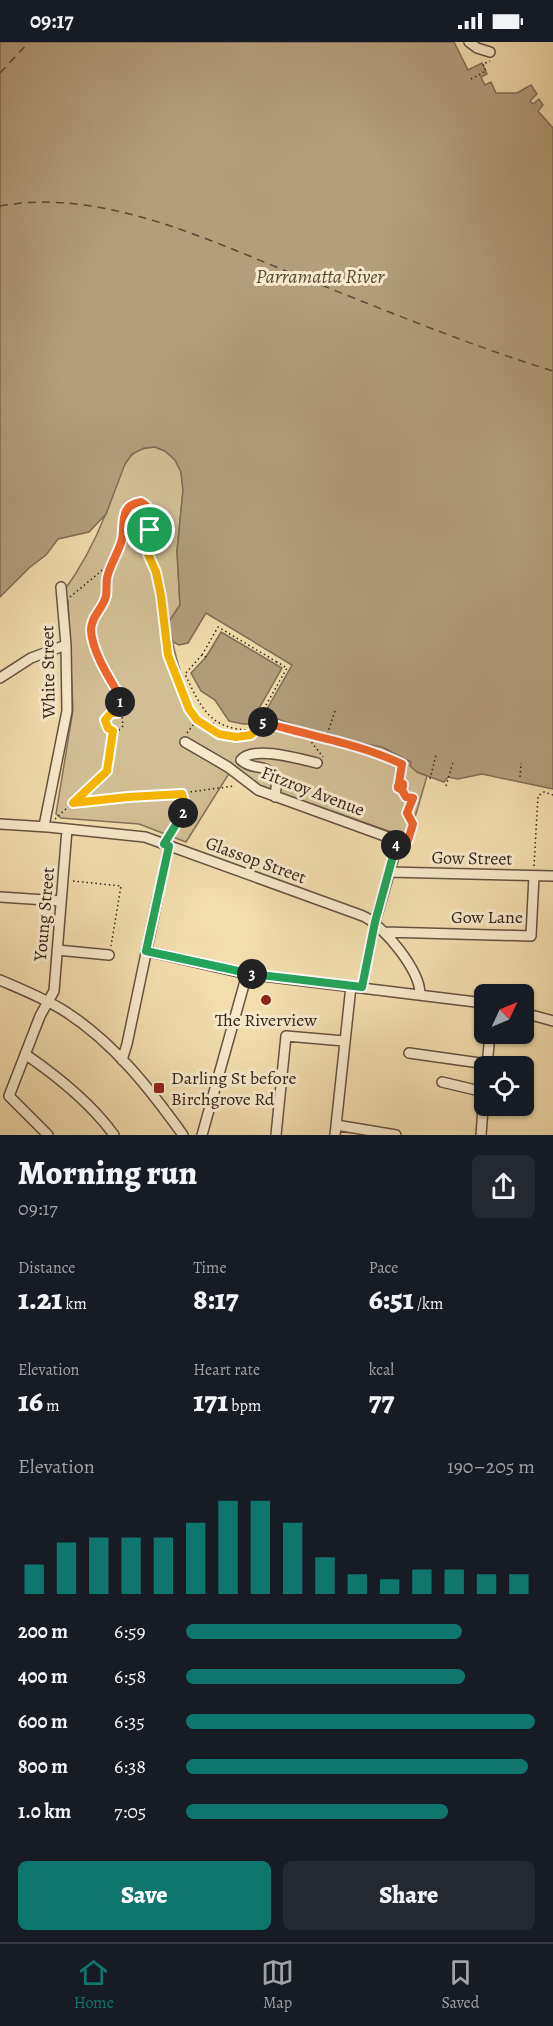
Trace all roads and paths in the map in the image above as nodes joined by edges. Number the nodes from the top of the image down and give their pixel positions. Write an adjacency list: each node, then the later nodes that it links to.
1 (469, 42): 2 (street)
2 (490, 52)
3 (485, 71): 4 (path)
4 (471, 78)
5 (114, 558): 7 (path); 13 (path); 14 (path)
6 (61, 587): 7 (street, White Street)
7 (62, 603): 8 (street, White Street)
8 (66, 645): 11 (street); 35 (street, White Street)
9 (202, 655): 10 (path); 15 (path); 15 (path)
10 (206, 657)
11 (0, 678)
12 (336, 708): 18 (path)
13 (117, 713): 16 (path); 16 (path)
14 (199, 721): 15 (path); 17 (path); 19 (path)
15 (214, 721)
16 (113, 731): 33 (path)
17 (306, 735): 18 (path); 22 (path)
18 (326, 738): 24 (path)
19 (185, 739): 32 (street, Fitzroy Avenue)
20 (436, 755): 27 (path)
21 (453, 762): 29 (path)
22 (317, 763): 32 (street)
23 (521, 763): 25 (path)
24 (400, 776): 26 (path); 38 (path)
25 (520, 777)
26 (407, 778)
27 (430, 779)
28 (234, 786): 30 (path)
29 (446, 786)
30 (182, 794): 33 (path); 37 (path)
31 (553, 795): 40 (path)
32 (275, 797): 38 (street, Fitzroy Avenue)
33 (73, 803): 35 (path)
34 (0, 824): 35 (street, Glassop Street)
35 (46, 827): 36 (street, Glassop Street)
36 (67, 829): 37 (street, Glassop Street); 42 (street, Young Street)
37 (166, 845): 43 (path); 46 (street, Glassop Street)
38 (396, 846): 39 (street)
39 (389, 872): 40 (street, Gow Street); 46 (street)
40 (534, 876): 41 (street, Gow Street); 47 (street, Gow Lane)
41 (553, 876)
42 (63, 880): 45 (street, Young Street); 50 (path)
43 (158, 896): 49 (street)
44 (0, 897): 45 (street)
45 (61, 901): 48 (street, Young Street)
46 (375, 922): 47 (street, Glassop Street); 54 (path)
47 (385, 932): 55 (street, Glassop Street)
48 (57, 950): 50 (street); 56 (street, Young Street)
49 (146, 951): 51 (street); 63 (street)
50 (109, 955)
51 (248, 974): 53 (street); 72 (street)
52 (0, 980): 56 (street)
53 (351, 986): 54 (street); 60 (street)
54 (362, 987): 55 (street)
55 (420, 994): 57 (street)
56 (47, 1001): 62 (street, Young Street); 63 (street)
57 (474, 1002)
58 (534, 1016): 59 (street)
59 (553, 1021)
60 (344, 1041): 68 (street); 73 (street)
61 (409, 1053): 64 (street)
62 (25, 1054): 69 (street, Young Street); 70 (street)
63 (122, 1060): 71 (street)
64 (474, 1063)
65 (442, 1082): 66 (street)
66 (474, 1091)
67 (482, 1116): 75 (street)
68 (336, 1130): 74 (street)
69 (48, 1135)
70 (114, 1135)
71 (183, 1135)
72 (202, 1135)
73 (276, 1135)
74 (396, 1135)
75 (481, 1135)

